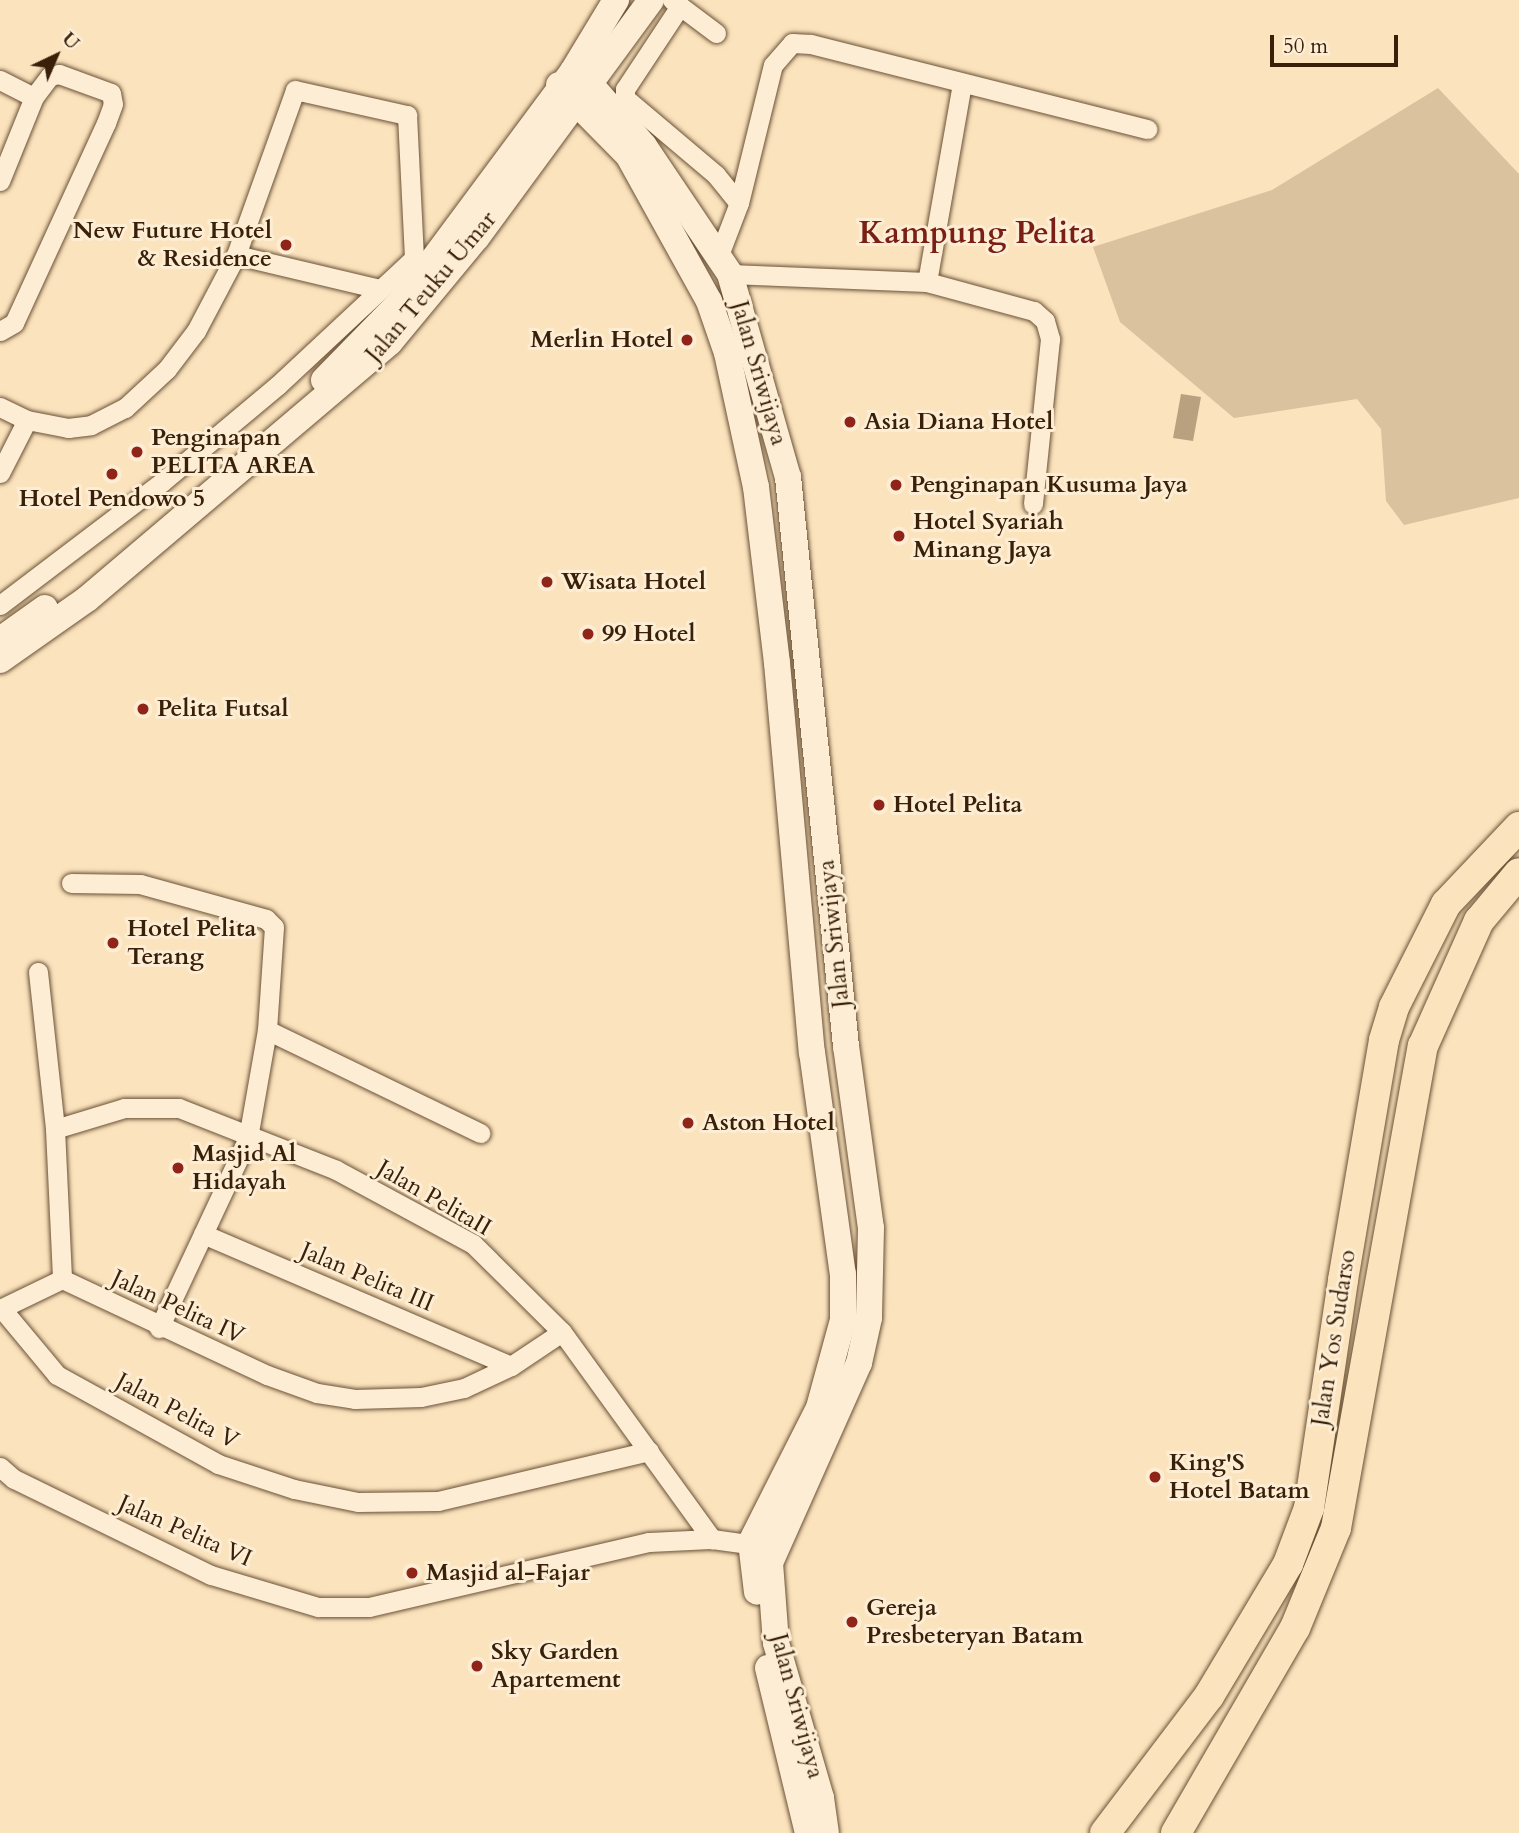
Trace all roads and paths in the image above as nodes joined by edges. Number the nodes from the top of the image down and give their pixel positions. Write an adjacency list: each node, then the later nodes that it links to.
1 (617, 0): 7 (main road, Jalan Teuku Umar)
2 (651, 0): 7 (main road, Jalan Teuku Umar)
3 (676, 3): 4 (street); 11 (street)
4 (716, 33)
5 (0, 80): 8 (street)
6 (961, 83): 9 (street); 11 (street); 15 (street)
7 (574, 84): 13 (main road, Jalan Sriwijaya); 14 (main road, Jalan Teuku Umar); 23 (main road, Jalan Sriwijaya); 26 (main road, Jalan Teuku Umar)
8 (34, 97): 10 (street); 17 (street)
9 (1147, 129)
10 (0, 181)
11 (739, 203): 13 (street)
12 (236, 255): 14 (street); 16 (street); 19 (street)
13 (725, 264): 15 (street); 22 (main road, Jalan Sriwijaya)
14 (418, 265): 16 (street); 25 (main road, Jalan Teuku Umar)
15 (928, 282): 21 (street)
16 (380, 289): 24 (street)
17 (0, 331)
18 (0, 407): 19 (street)
19 (27, 419): 20 (street)
20 (0, 473)
21 (1033, 504)
22 (794, 554): 23 (main road); 30 (main road, Jalan Sriwijaya)
23 (764, 557): 31 (main road, Jalan Sriwijaya)
24 (0, 605)
25 (0, 640)
26 (0, 660)
27 (1519, 827): 49 (main road, Jalan Yos Sudarso)
28 (1519, 873): 50 (main road, Jalan Yos Sudarso)
29 (71, 883): 33 (street)
30 (836, 941): 31 (main road); 46 (main road, Jalan Sriwijaya)
31 (802, 945): 46 (main road, Jalan Sriwijaya)
32 (38, 972): 34 (street)
33 (267, 1030): 35 (street); 36 (street)
34 (55, 1129): 36 (street, Jalan PelitaII); 38 (street)
35 (480, 1133)
36 (248, 1138): 37 (street); 41 (street, Jalan PelitaII)
37 (203, 1234): 40 (street); 42 (street, Jalan Pelita III)
38 (62, 1279): 39 (street); 40 (street, Jalan Pelita IV)
39 (1, 1309): 43 (street, Jalan Pelita V)
40 (159, 1328): 42 (street, Jalan Pelita IV)
41 (562, 1332): 42 (street, Jalan Pelita IV); 43 (street, Jalan PelitaII)
42 (511, 1366)
43 (649, 1451): 45 (street, Jalan PelitaII)
44 (0, 1467): 45 (street, Jalan Pelita VI)
45 (712, 1539): 46 (street, Jalan Pelita VI)
46 (762, 1546): 47 (main road, Jalan Sriwijaya); 48 (main road, Jalan Sriwijaya)
47 (808, 1833)
48 (826, 1833)
49 (1105, 1833)
50 (1176, 1833)

